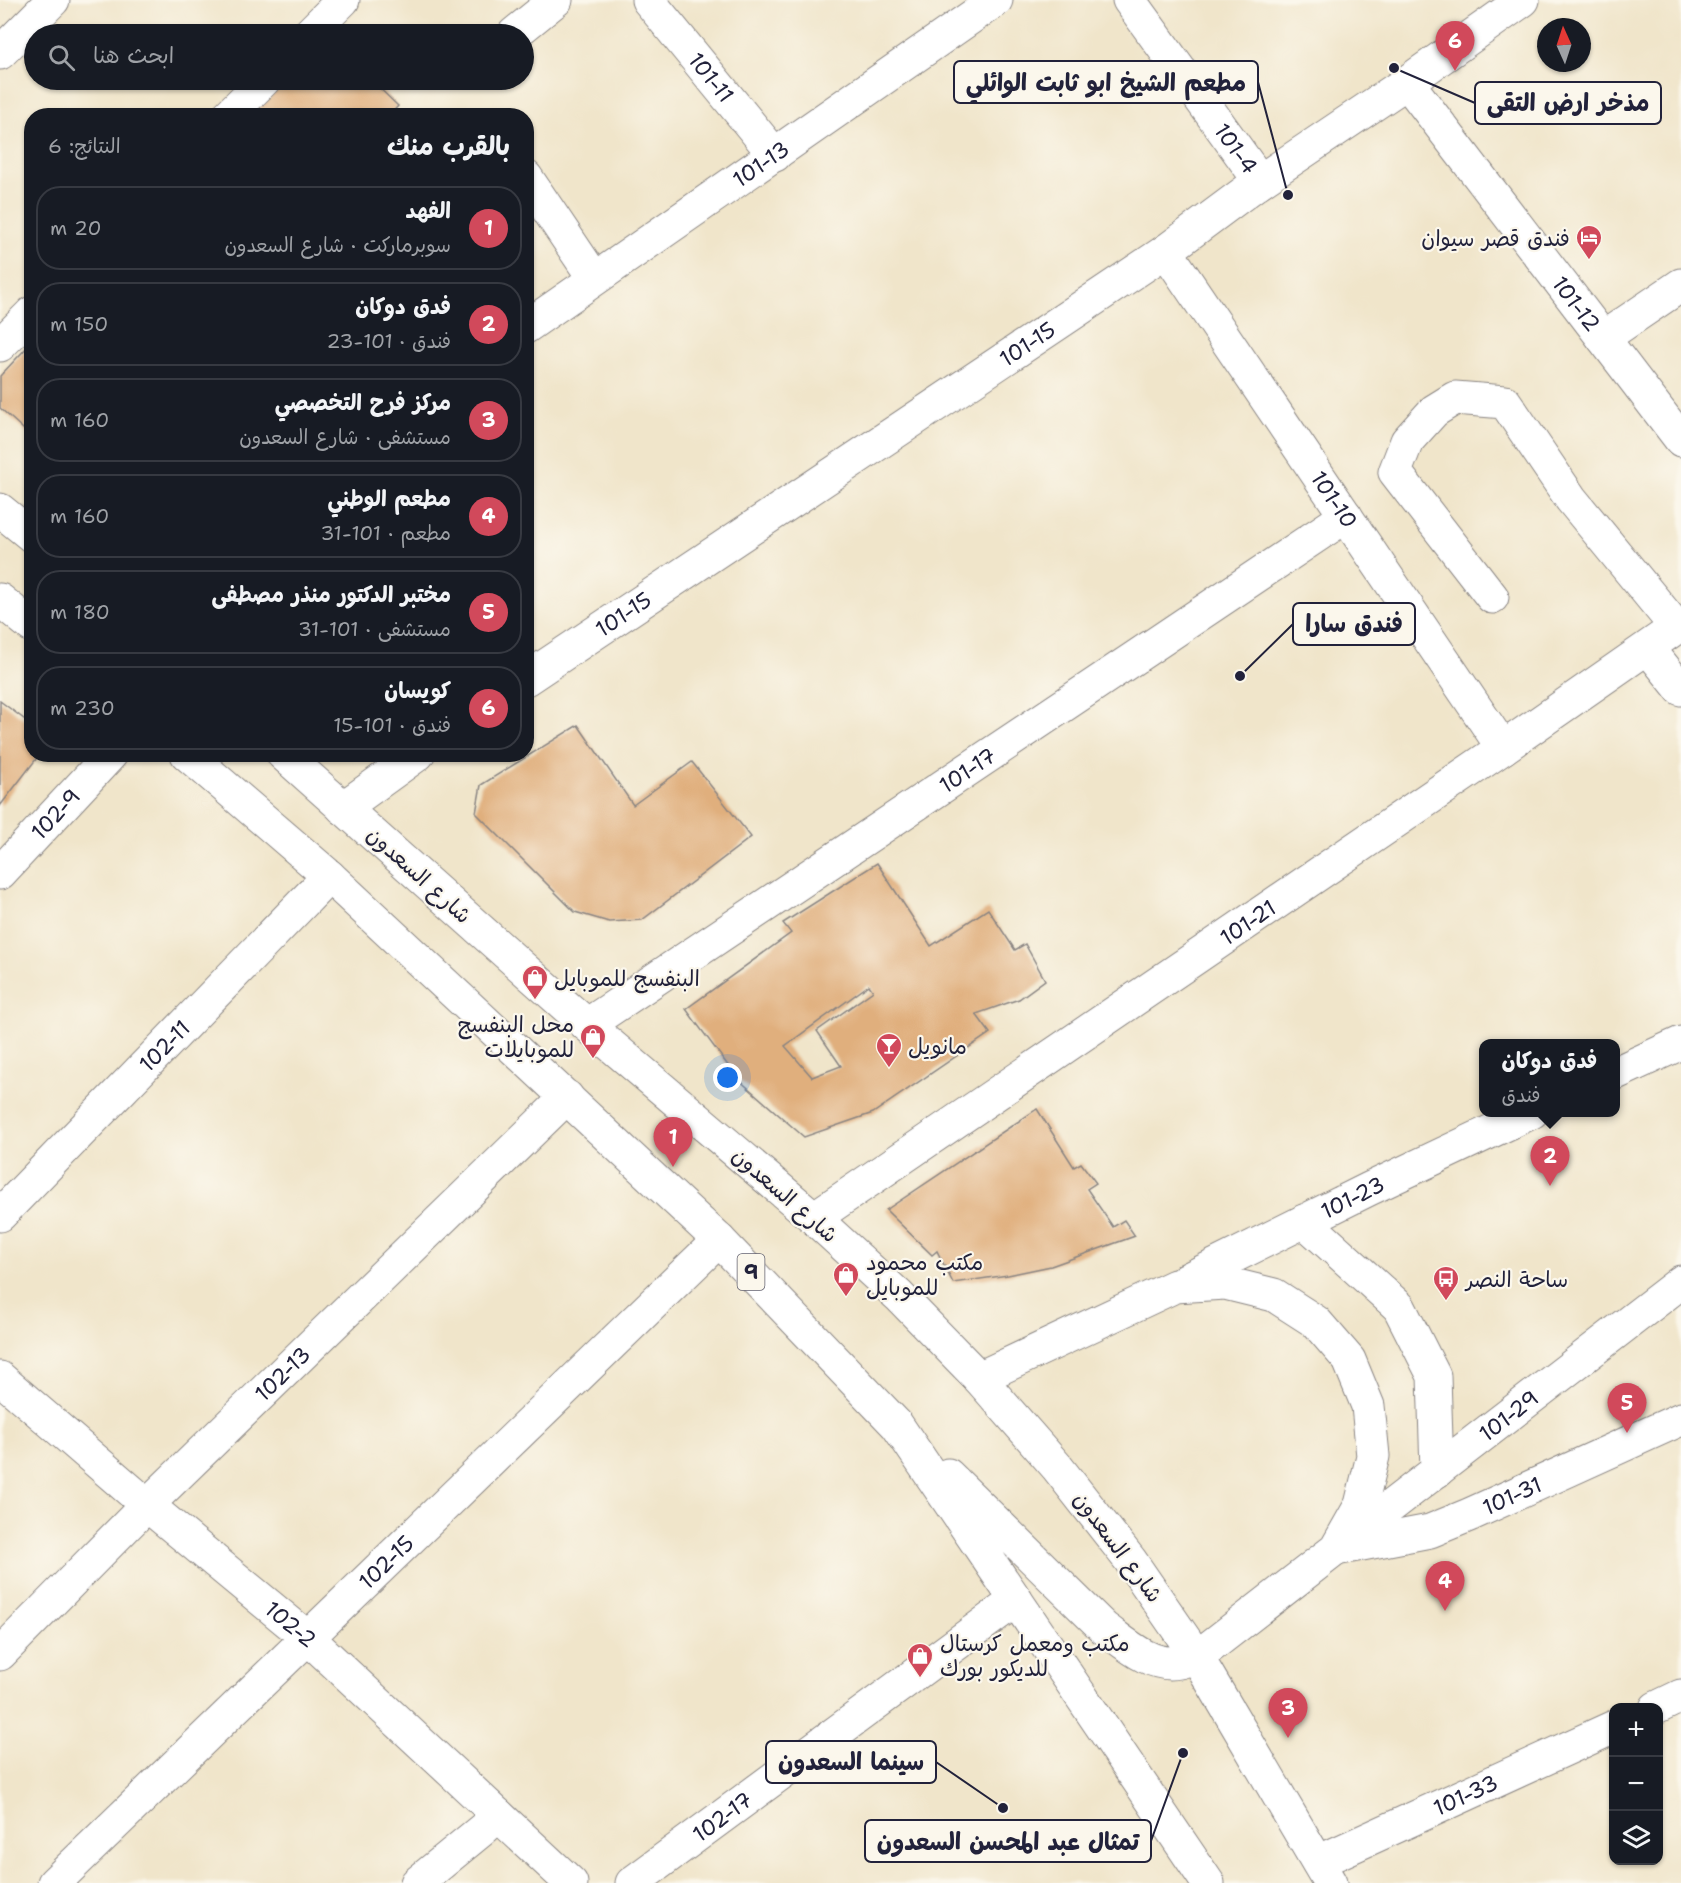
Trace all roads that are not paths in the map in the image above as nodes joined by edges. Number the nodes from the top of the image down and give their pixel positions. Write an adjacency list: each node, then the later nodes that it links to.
1 (53, 0): 8 (street)
2 (343, 0): 9 (street)
3 (556, 0): 10 (street)
4 (648, 0): 16 (street, 101-11)
5 (996, 0): 16 (street, 101-13)
6 (1129, 0): 17 (street, 101-4)
7 (1523, 0): 13 (street, 101-15)
8 (29, 24)
9 (319, 24)
10 (526, 24)
11 (24, 29): 12 (street)
12 (0, 53)
13 (1407, 82): 17 (street, 101-15); 24 (street, 101-12)
14 (254, 90): 15 (street)
15 (236, 108)
16 (776, 155): 20 (street, 101-13)
17 (1260, 181): 19 (street, 101-15)
18 (534, 189): 20 (street)
19 (1166, 252): 28 (street, 101-10); 35 (street, 101-15)
20 (594, 278): 23 (street, 101-13)
21 (1681, 285): 24 (street)
22 (24, 321): 25 (street)
23 (534, 321)
24 (1603, 338): 26 (street, 101-12)
25 (0, 345)
26 (1681, 440)
27 (0, 510): 29 (street)
28 (1346, 516): 37 (street, 101-10); 45 (street, 101-17)
29 (24, 530)
30 (1492, 597): 33 (street)
31 (0, 600): 32 (street)
32 (24, 620)
33 (1678, 626): 34 (street, 101-21)
34 (1648, 648): 36 (street); 37 (street, 101-21)
35 (534, 674)
36 (1681, 689)
37 (1503, 748): 51 (street, 101-21)
38 (104, 762): 43 (street, 102-9)
39 (197, 762): 44 (street, 9)
40 (292, 762): 42 (street, شارع السعدون)
41 (407, 762): 42 (street)
42 (343, 808): 45 (street, شارع السعدون)
43 (0, 873)
44 (329, 876): 48 (street, 9); 50 (street, 102-11)
45 (587, 1025): 51 (street, شارع السعدون)
46 (1681, 1043): 47 (street)
47 (1620, 1071)
48 (567, 1097): 53 (street, 9); 61 (street, 102-13)
49 (1524, 1117): 52 (street, 101-23)
50 (0, 1215)
51 (814, 1218): 57 (street, شارع السعدون)
52 (1304, 1221): 55 (street, 101-23); 60 (street)
53 (719, 1240): 59 (street, 9); 64 (street, 102-15)
54 (1681, 1282): 60 (street, 101-29)
55 (1175, 1286): 57 (street); 62 (street)
56 (0, 1378): 61 (street, 102-2)
57 (979, 1378): 66 (street, شارع السعدون)
58 (1681, 1419): 62 (street, 101-31)
59 (897, 1425): 63 (street, 9); 66 (street)
60 (1437, 1471): 62 (street, 101-29)
61 (147, 1505): 64 (street, 102-2); 65 (street, 102-13)
62 (1336, 1549): 66 (street)
63 (1016, 1600): 75 (street, 102-17); 76 (street, 9)
64 (308, 1638): 70 (street, 102-2); 72 (street, 102-15)
65 (0, 1654)
66 (1197, 1657): 71 (street, شارع السعدون)
67 (1681, 1696): 68 (street)
68 (1663, 1704)
69 (1609, 1730): 71 (street, 101-33)
70 (498, 1815): 73 (street); 74 (street, 102-2)
71 (1324, 1872)
72 (54, 1883)
73 (417, 1883)
74 (571, 1883)
75 (632, 1883)
76 (1208, 1883)

